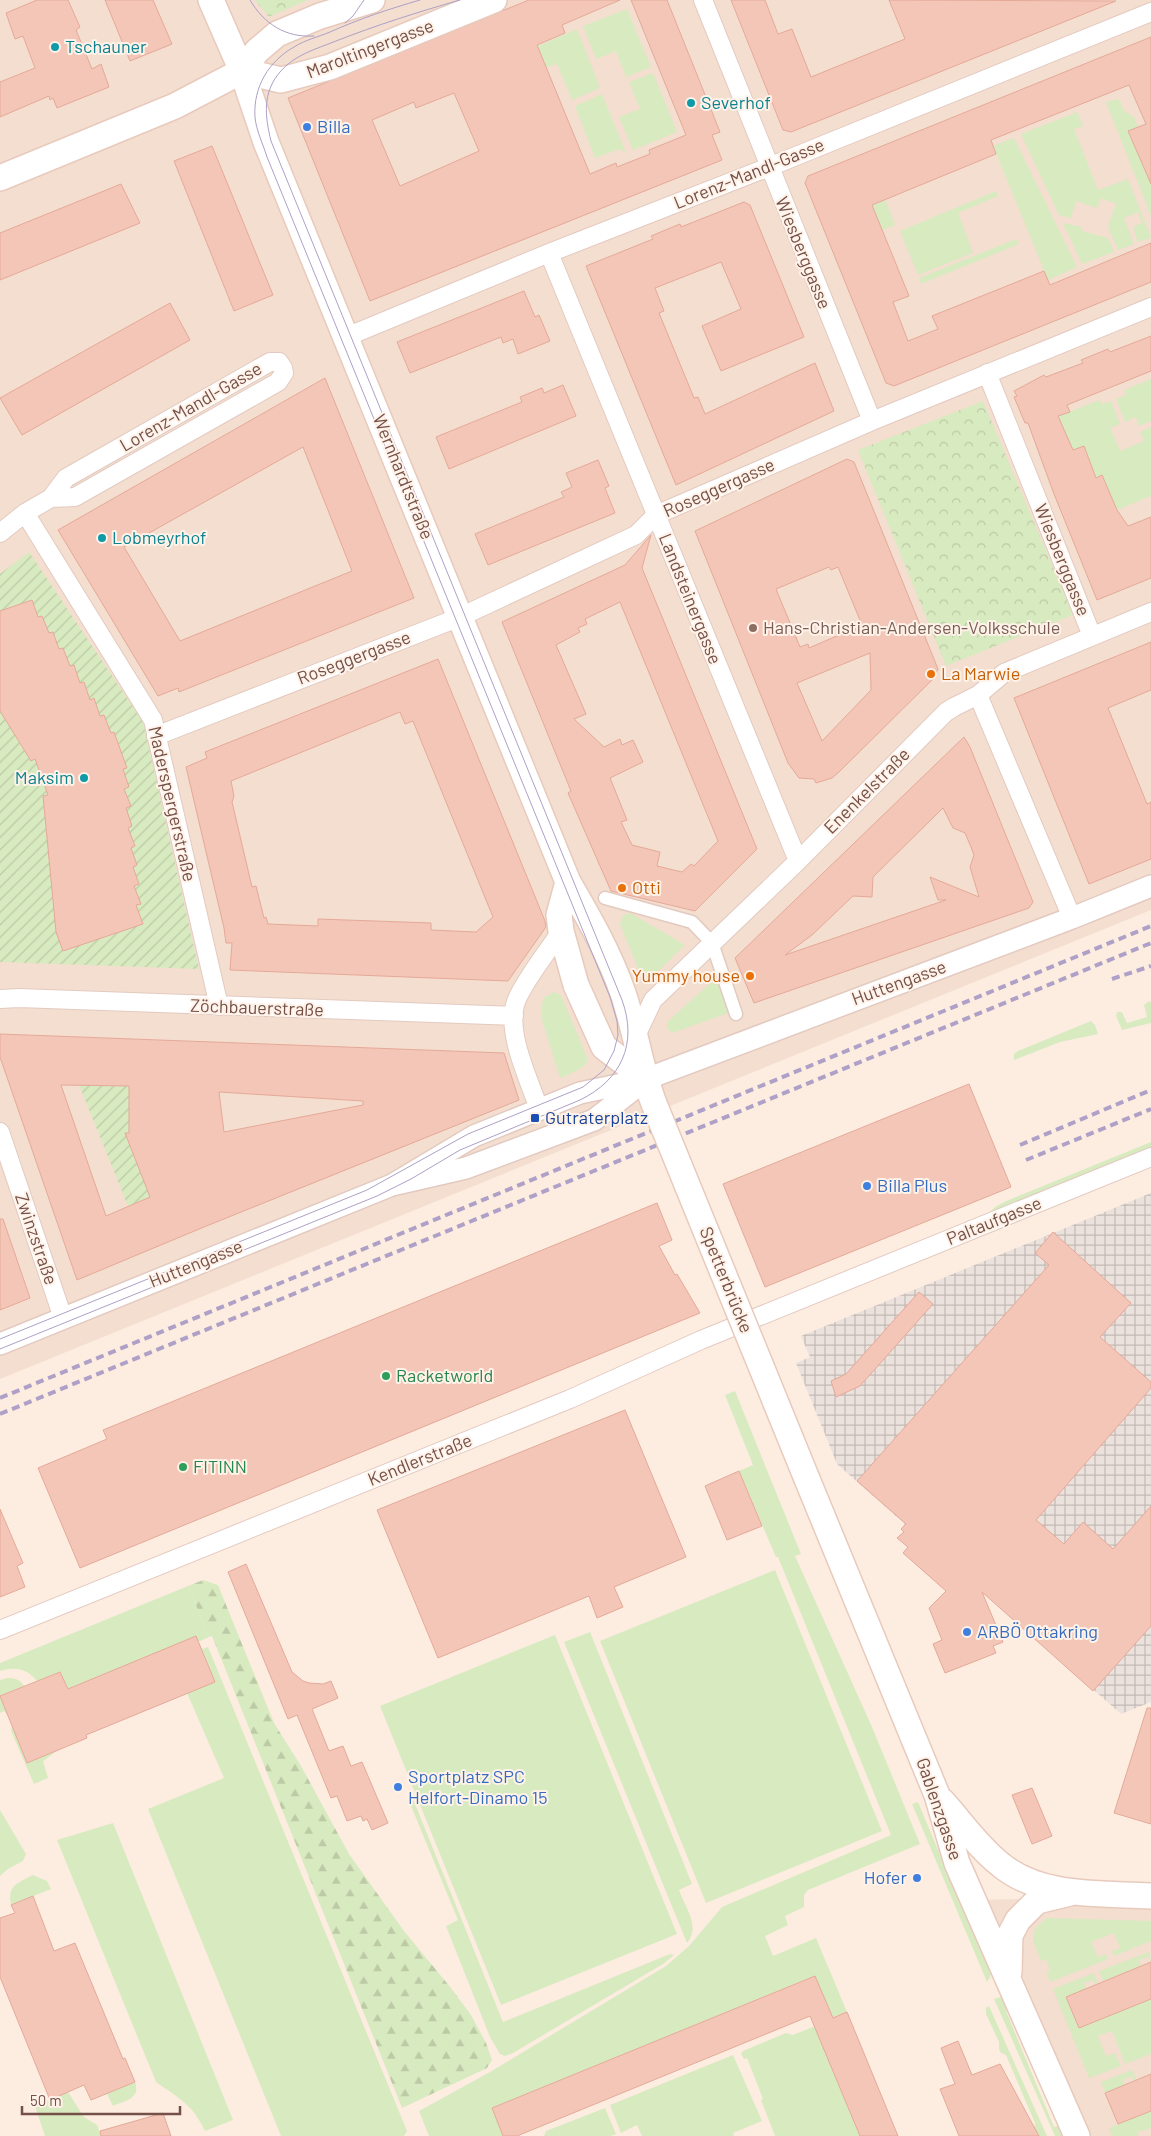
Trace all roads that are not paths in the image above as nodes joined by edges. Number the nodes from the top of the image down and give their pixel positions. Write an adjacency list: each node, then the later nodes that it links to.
1 (211, 0): 6 (main road, Wernhardtstraße)
2 (372, 0): 6 (main road)
3 (494, 0): 6 (main road, Maroltingergasse)
4 (703, 0): 7 (street, Wiesberggasse)
5 (1151, 12): 7 (street, Lorenz-Mandl-Gasse)
6 (242, 72): 8 (main road); 11 (main road, Wernhardtstraße)
7 (768, 167): 9 (street, Lorenz-Mandl-Gasse); 13 (street, Wiesberggasse)
8 (0, 178)
9 (549, 253): 11 (street, Lorenz-Mandl-Gasse); 16 (street, Landsteinergasse)
10 (1151, 307): 12 (street, Roseggergasse)
11 (346, 337): 19 (main road, Wernhardtstraße)
12 (987, 373): 13 (street, Roseggergasse); 20 (street, Wiesberggasse)
13 (872, 421): 16 (street, Roseggergasse)
14 (51, 498): 14 (street, Lorenz-Mandl-Gasse); 15 (street, Lorenz-Mandl-Gasse)
15 (25, 514): 17 (street, Lorenz-Mandl-Gasse); 22 (street, Maderspergerstraße)
16 (656, 515): 19 (street, Roseggergasse); 23 (street, Landsteinergasse)
17 (0, 533)
18 (1151, 612): 20 (street, Enenkelstraße)
19 (460, 617): 22 (street, Roseggergasse); 24 (main road, Wernhardtstraße)
20 (1092, 636): 21 (street, Enenkelstraße)
21 (978, 695): 23 (street, Enenkelstraße); 27 (street)
22 (156, 736): 31 (street, Maderspergerstraße)
23 (798, 861): 29 (street, Enenkelstraße)
24 (568, 882): 28 (main road); 34 (main road, Wernhardtstraße)
25 (1151, 886): 27 (street, Huttengasse)
26 (605, 898): 29 (street)
27 (1072, 918): 35 (street, Huttengasse)
28 (561, 931): 33 (street); 35 (main road)
29 (712, 944): 32 (street); 34 (street, Enenkelstraße)
30 (0, 999): 31 (street, Zöchbauerstraße)
31 (219, 1006): 33 (street, Zöchbauerstraße)
32 (736, 1014)
33 (514, 1016): 36 (street)
34 (635, 1038): 35 (main road, Wernhardtstraße)
35 (646, 1079): 36 (street, Huttengasse); 39 (street, Huttengasse); 43 (main road, Spetterbrücke, bridge)
36 (538, 1109): 39 (street, Huttengasse)
37 (0, 1132): 41 (street, Zwinzstraße)
38 (1151, 1158): 40 (street, Paltaufgasse)
39 (392, 1184): 41 (street, Huttengasse)
40 (838, 1285): 44 (street, Kendlerstraße)
41 (63, 1318): 42 (street, Huttengasse)
42 (0, 1344)
43 (807, 1479): 45 (main road, Gablenzgasse)
44 (0, 1630)
45 (936, 1795): 46 (main road); 48 (main road, Gablenzgasse)
46 (1074, 1892): 47 (main road); 48 (main road)
47 (1151, 1896)
48 (1009, 1980): 49 (main road, Gablenzgasse)
49 (1077, 2136)

